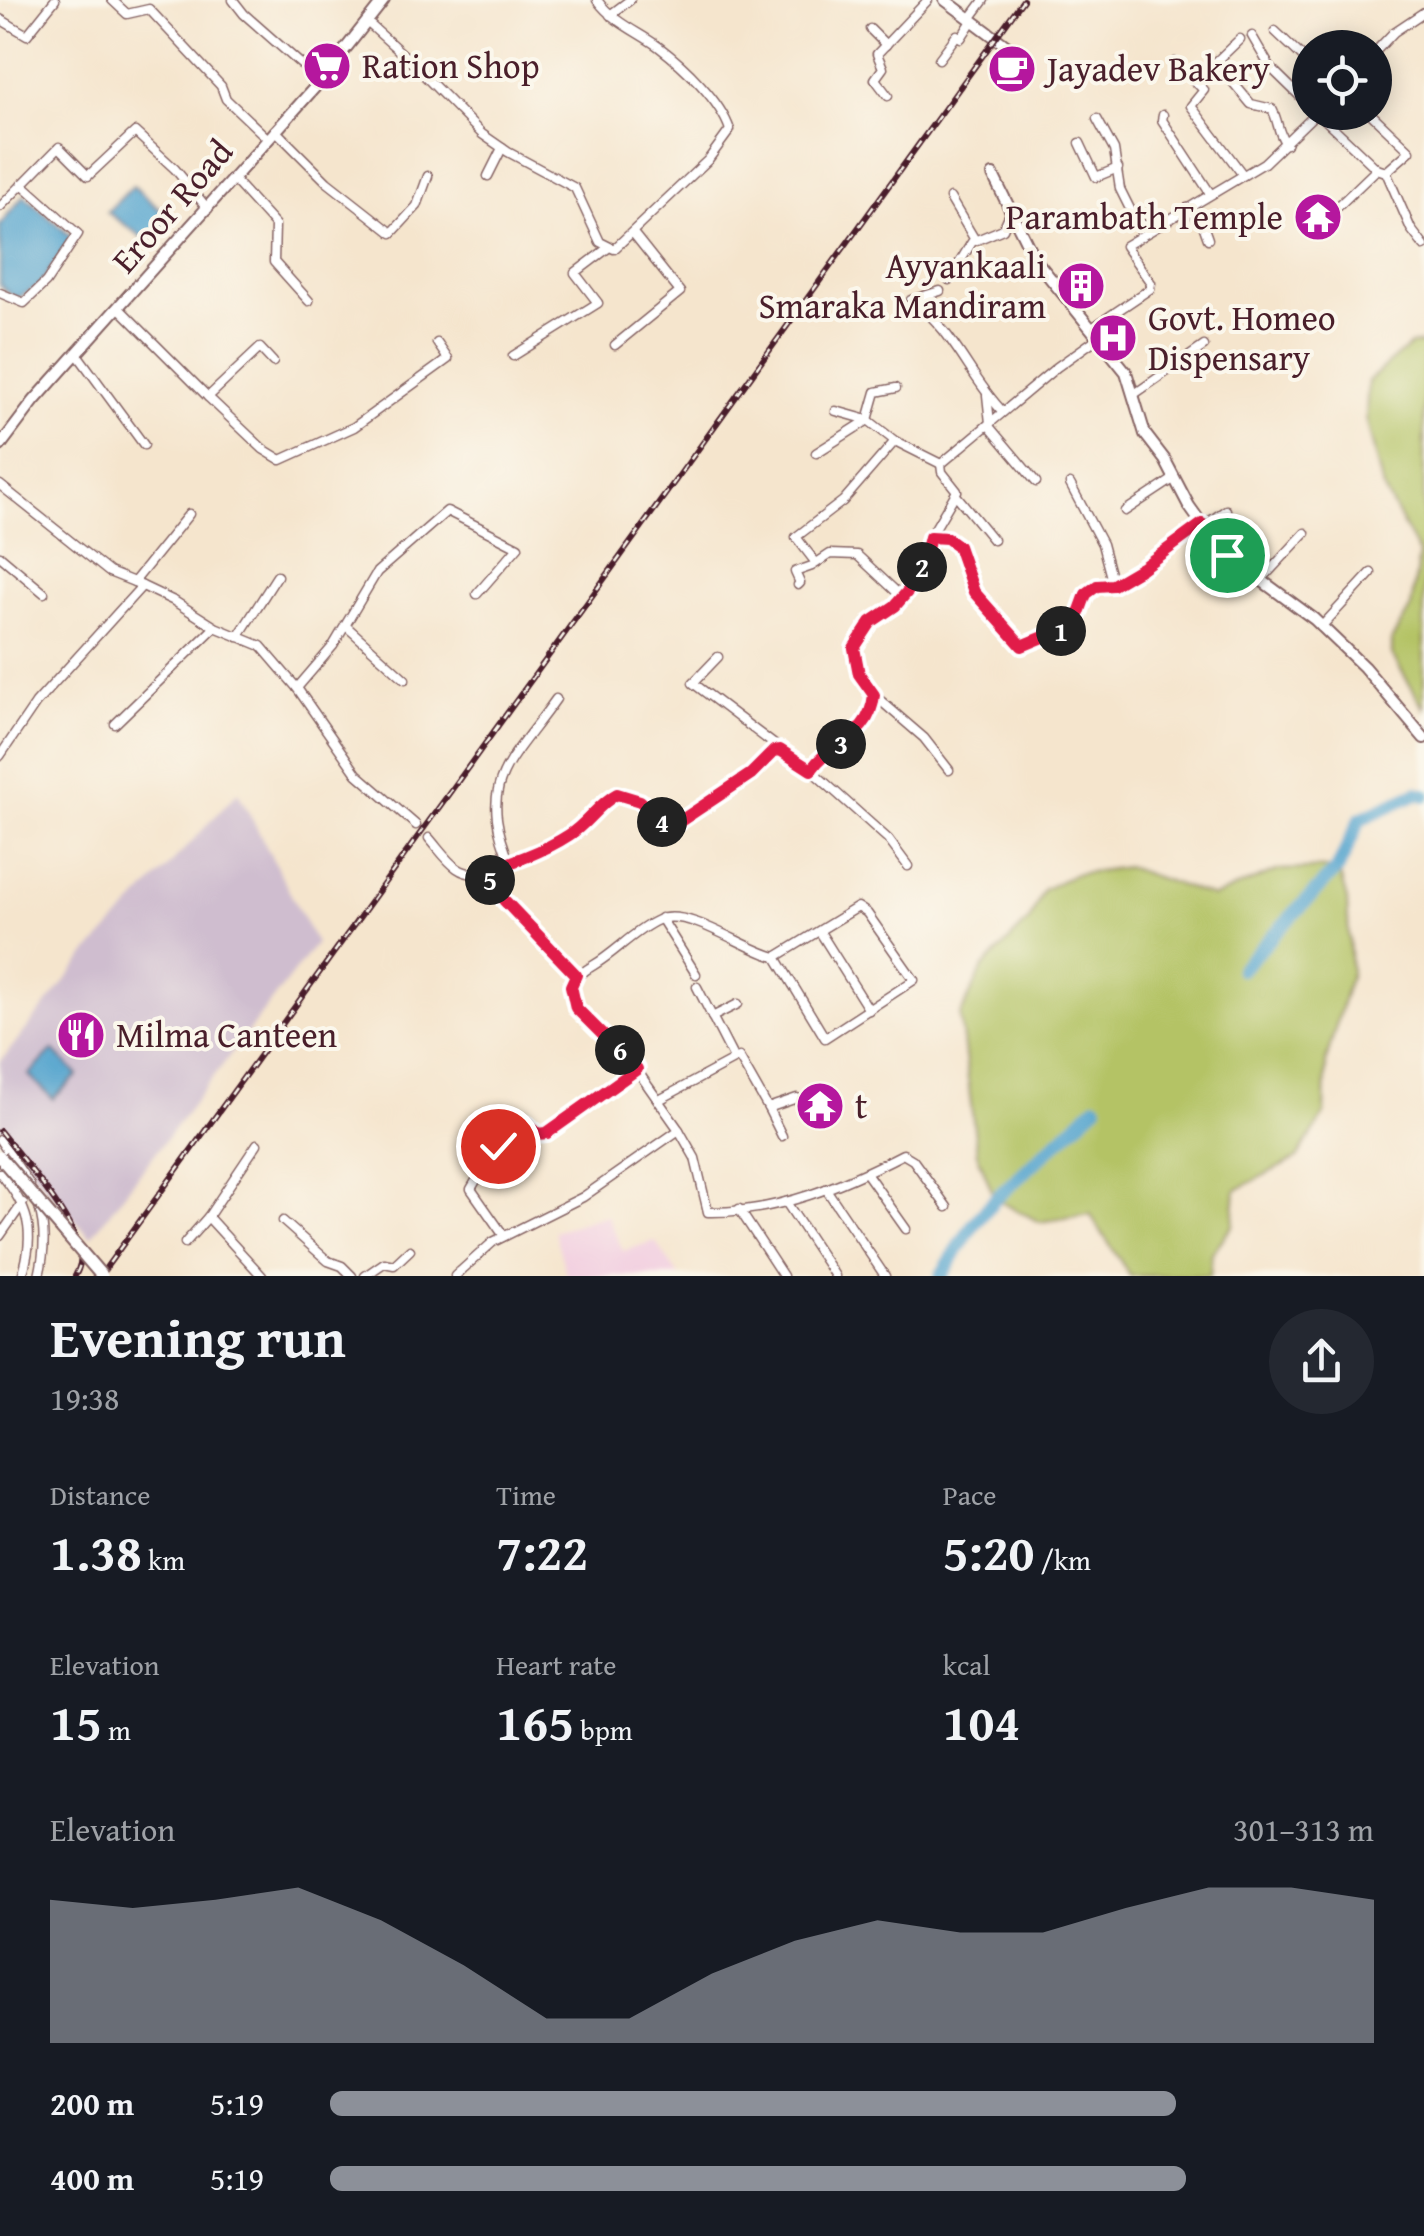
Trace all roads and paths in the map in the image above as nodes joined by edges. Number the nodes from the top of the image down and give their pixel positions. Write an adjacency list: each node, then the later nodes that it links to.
1 (55, 0): 12 (street)
2 (112, 0): 33 (street)
3 (234, 0): 25 (street)
4 (384, 0): 14 (main road, Eroor Road)
5 (597, 0): 11 (street)
6 (630, 0): 11 (street)
7 (928, 0): 20 (street)
8 (945, 0): 13 (main road)
9 (984, 0): 13 (street)
10 (1424, 12): 17 (street)
11 (610, 15): 53 (street)
12 (0, 20)
13 (971, 20): 22 (main road); 23 (street)
14 (367, 22): 25 (main road, Eroor Road); 36 (street)
15 (870, 29): 20 (street)
16 (1274, 31): 21 (street)
17 (1392, 34)
18 (1252, 36): 26 (street)
19 (1240, 39): 35 (street)
20 (886, 45): 27 (street)
21 (1292, 48)
22 (1016, 54)
23 (939, 59)
24 (1175, 62): 40 (street)
25 (320, 80): 33 (main road, Eroor Road)
26 (1292, 88)
27 (888, 96)
28 (1163, 115): 45 (street)
29 (1098, 119): 37 (street)
30 (1300, 130): 35 (street)
31 (1337, 130): 38 (street)
32 (1387, 130): 38 (street)
33 (271, 134): 41 (street); 43 (main road, Eroor Road)
34 (1080, 142): 37 (street)
35 (1286, 144): 40 (street)
36 (502, 148): 42 (street); 57 (street)
37 (1118, 168): 52 (street)
38 (1382, 170): 51 (street); 56 (street)
39 (994, 175): 50 (main road)
40 (1243, 175): 45 (street)
41 (428, 176)
42 (488, 176)
43 (234, 179): 49 (main road, Eroor Road); 61 (street)
44 (22, 184): 47 (street); 49 (street); 60 (street)
45 (1210, 193): 48 (street)
46 (950, 198): 55 (street)
47 (0, 206)
48 (1188, 208): 52 (street); 54 (street)
49 (208, 209): 62 (main road, Eroor Road)
50 (1011, 211): 55 (street); 63 (main road)
51 (1326, 218)
52 (1149, 231): 63 (street)
53 (633, 233): 57 (street); 65 (street)
54 (1208, 239)
55 (975, 240): 58 (street)
56 (1424, 246)
57 (608, 248): 68 (street)
58 (948, 280)
59 (940, 292): 71 (street)
60 (0, 293)
61 (309, 301)
62 (119, 308): 67 (main road, Eroor Road); 73 (street)
63 (1096, 333): 72 (main road); 75 (street)
64 (437, 343): 73 (street)
65 (615, 345)
66 (1204, 346): 72 (street)
67 (77, 354): 78 (main road, Eroor Road); 80 (street)
68 (512, 356)
69 (273, 362): 73 (street)
70 (896, 388): 76 (street)
71 (987, 395): 75 (street); 77 (street)
72 (1133, 395): 83 (main road)
73 (208, 397)
74 (836, 411): 76 (street)
75 (1003, 412): 77 (street)
76 (868, 420): 79 (street); 81 (street)
77 (989, 424): 82 (street); 84 (street)
78 (2, 441)
79 (895, 441): 82 (street); 96 (street)
80 (144, 446)
81 (816, 453)
82 (942, 464): 87 (street)
83 (1175, 478): 89 (street); 91 (main road)
84 (1036, 482)
85 (1070, 484): 102 (street)
86 (0, 485): 100 (street)
87 (956, 495): 93 (street); 94 (street)
88 (1226, 510): 91 (street)
89 (1124, 511)
90 (189, 514): 100 (street)
91 (1202, 524): 99 (main road); 102 (street)
92 (1305, 533): 99 (street)
93 (930, 537): 102 (street); 105 (street)
94 (993, 540)
95 (0, 556): 103 (street)
96 (816, 564): 101 (street); 105 (street)
97 (1371, 574): 108 (street)
98 (277, 576): 109 (street)
99 (1262, 579): 108 (main road)
100 (138, 584): 106 (street); 118 (street)
101 (798, 585)
102 (1113, 585)
103 (44, 592)
104 (477, 594): 107 (street)
105 (902, 598): 113 (street)
106 (215, 626): 109 (street); 115 (street)
107 (346, 626): 111 (street); 112 (street)
108 (1321, 626): 116 (main road)
109 (238, 636): 112 (street)
110 (718, 656): 117 (street)
111 (405, 679)
112 (297, 688): 121 (street)
113 (874, 695): 119 (street); 120 (street)
114 (556, 699): 123 (street)
115 (115, 724)
116 (1424, 738)
117 (780, 750): 119 (street); 123 (street)
118 (0, 756)
119 (811, 770): 124 (street)
120 (949, 770)
121 (416, 825)
122 (430, 838): 125 (street)
123 (510, 863): 125 (street)
124 (908, 866)
125 (483, 872): 130 (street)
126 (662, 918): 128 (street); 129 (street); 130 (street)
127 (820, 932): 128 (street); 133 (street); 133 (street)
128 (776, 957): 133 (street)
129 (696, 974)
130 (576, 975): 136 (street)
131 (696, 987): 134 (street)
132 (738, 1004): 134 (street)
133 (869, 1010)
134 (712, 1017): 135 (street)
135 (734, 1059): 138 (street); 139 (street)
136 (637, 1069): 138 (street); 156 (street)
137 (797, 1098): 139 (street)
138 (658, 1100): 140 (street)
139 (768, 1108): 141 (street)
140 (678, 1130): 151 (street); 156 (street)
141 (782, 1136)
142 (0, 1140): 157 (street)
143 (257, 1144): 152 (street)
144 (0, 1157): 163 (highway, bridge)
145 (0, 1173): 149 (street)
146 (867, 1174): 147 (street); 150 (street); 154 (street)
147 (826, 1189): 148 (street); 170 (street)
148 (786, 1202): 151 (street); 169 (street)
149 (23, 1203): 155 (street); 158 (street)
150 (947, 1207)
151 (739, 1209): 168 (street)
152 (208, 1216): 159 (street); 164 (street)
153 (283, 1221): 165 (street)
154 (906, 1230)
155 (0, 1236)
156 (504, 1236): 167 (street)
157 (44, 1240): 158 (street); 162 (street)
158 (30, 1242): 161 (street)
159 (184, 1243)
160 (410, 1250): 166 (street)
161 (22, 1276)
162 (39, 1276)
163 (102, 1276)
164 (262, 1276)
165 (352, 1276)
166 (365, 1276)
167 (455, 1276)
168 (783, 1276)
169 (835, 1276)
170 (885, 1276)

